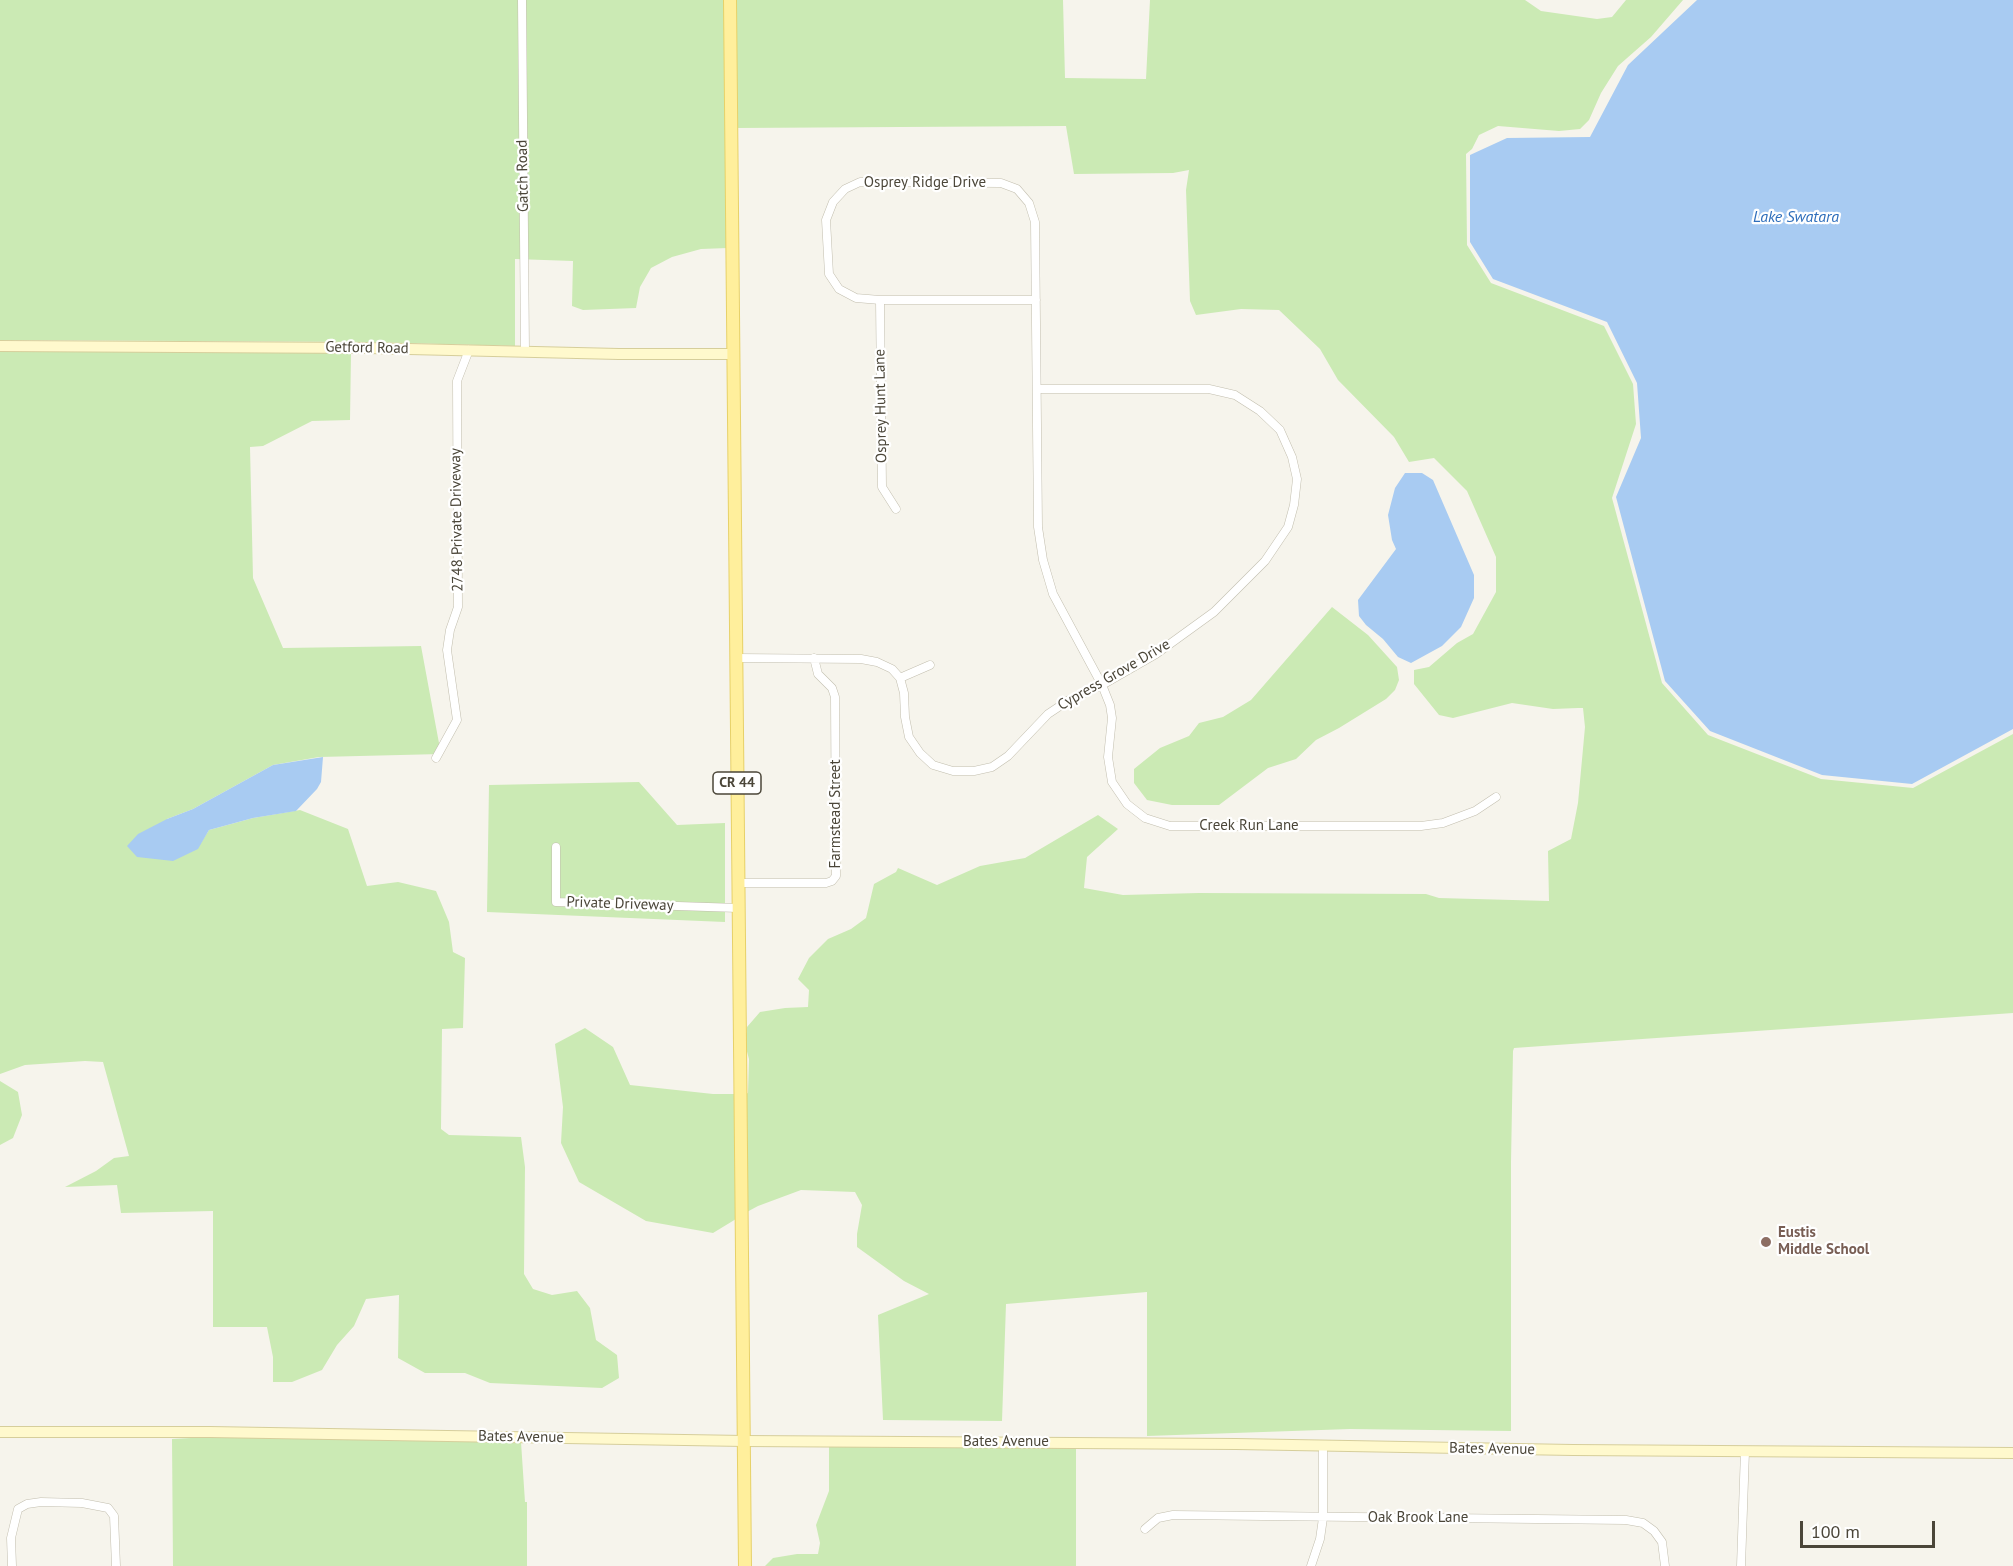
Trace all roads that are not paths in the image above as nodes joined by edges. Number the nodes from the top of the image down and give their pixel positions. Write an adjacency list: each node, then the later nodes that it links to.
1 (522, 0): 7 (street, Gatch Road)
2 (730, 0): 8 (main road, CR 44)
3 (880, 300): 4 (street, Osprey Ridge Drive); 4 (street, Osprey Ridge Drive); 10 (street, Osprey Hunt Lane)
4 (1036, 300): 9 (street, Osprey Ridge Drive)
5 (0, 346): 6 (street, Getford Road)
6 (469, 350): 7 (street, Getford Road); 16 (street, 2748 Private Driveway)
7 (525, 351): 8 (street, Getford Road)
8 (733, 354): 11 (main road, CR 44)
9 (1037, 389): 15 (street, Osprey Ridge Drive); 15 (street, Cypress Grove Drive)
10 (896, 509)
11 (736, 658): 12 (street); 19 (main road, CR 44)
12 (814, 658): 14 (street); 19 (street, Farmstead Street)
13 (930, 665): 14 (street)
14 (900, 678): 15 (street, Cypress Grove Drive)
15 (1102, 685): 17 (street, Creek Run Lane)
16 (436, 758)
17 (1496, 797)
18 (556, 847): 20 (street, Private Driveway)
19 (738, 882): 20 (main road, CR 44)
20 (738, 908): 22 (main road, CR 44)
21 (0, 1432): 22 (street, Bates Avenue)
22 (744, 1441): 23 (street, Bates Avenue); 30 (main road, CR 44)
23 (1323, 1446): 24 (street, Bates Avenue); 26 (street)
24 (1745, 1451): 25 (street, Bates Avenue); 33 (street)
25 (2013, 1453)
26 (1323, 1518): 27 (street, Oak Brook Lane); 31 (street); 32 (street, Oak Brook Lane)
27 (1145, 1529)
28 (12, 1566): 29 (street)
29 (116, 1566)
30 (744, 1566)
31 (1311, 1566)
32 (1665, 1566)
33 (1741, 1566)

